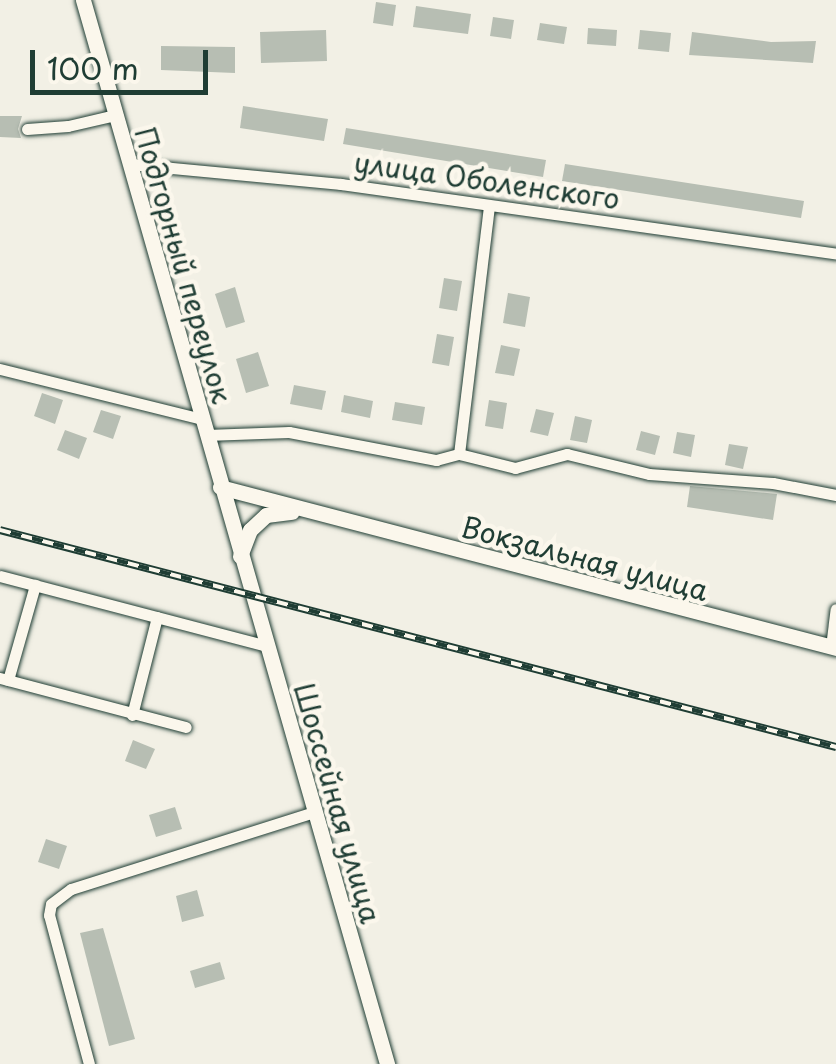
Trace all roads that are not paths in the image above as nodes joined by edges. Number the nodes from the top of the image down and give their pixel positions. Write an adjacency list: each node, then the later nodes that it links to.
1 (83, 0): 2 (main road, Подгорный переулок)
2 (115, 115): 3 (street); 4 (main road, Подгорный переулок)
3 (27, 128)
4 (130, 164): 5 (street, улица Оболенского); 8 (main road, Подгорный переулок)
5 (490, 206): 6 (street, улица Оболенского); 9 (street)
6 (836, 254)
7 (0, 369): 8 (street)
8 (204, 427): 9 (street); 10 (main road, Подгорный переулок)
9 (460, 454): 11 (street)
10 (220, 487): 12 (main road); 13 (main road, Подгорный переулок)
11 (836, 494)
12 (322, 515): 13 (main road); 19 (main road, Вокзальная улица)
13 (240, 556): 18 (main road, Шоссейная улица)
14 (0, 576): 15 (street)
15 (35, 585): 17 (street); 20 (street)
16 (836, 609): 19 (street)
17 (157, 617): 18 (street); 21 (street)
18 (266, 646): 23 (main road, Шоссейная улица)
19 (833, 647)
20 (4, 679): 21 (street)
21 (132, 714): 22 (street)
22 (186, 727)
23 (314, 812): 24 (street); 25 (main road, Шоссейная улица)
24 (89, 1064)
25 (387, 1064)

